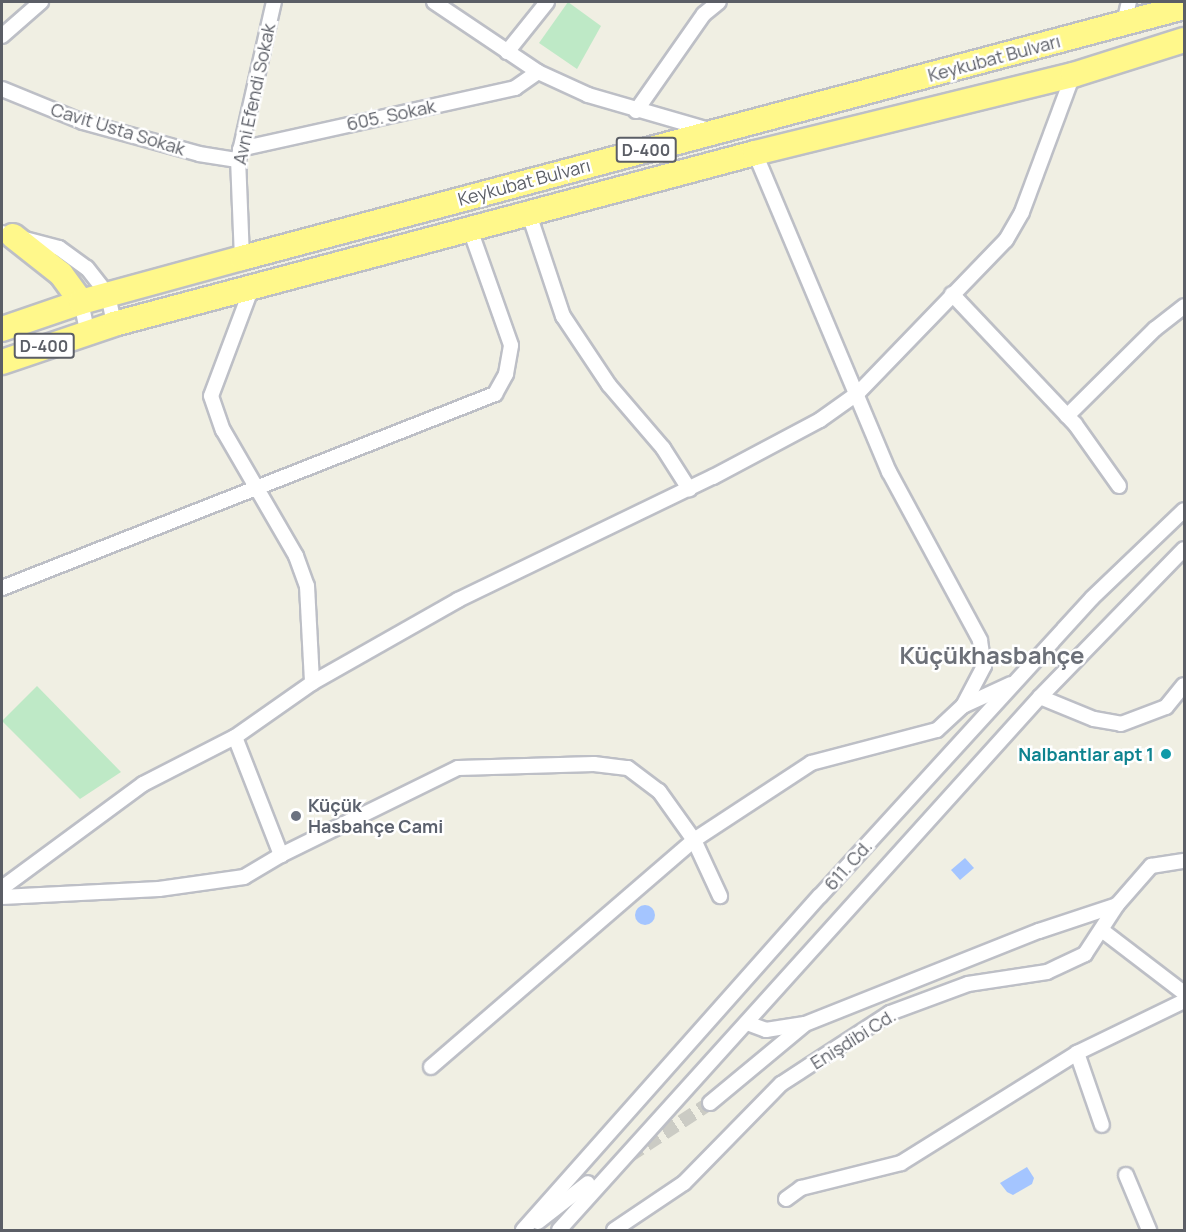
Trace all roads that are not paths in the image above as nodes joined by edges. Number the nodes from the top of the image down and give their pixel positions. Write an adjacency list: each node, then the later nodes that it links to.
1 (41, 2): 8 (street)
2 (274, 2): 17 (street, Avni Efendi Sokak)
3 (434, 2): 10 (street)
4 (547, 2): 10 (street)
5 (718, 2): 14 (street)
6 (1179, 6): 7 (highway, Keykubat Bulvarı / D-400)
7 (1126, 12): 15 (highway, Keykubat Bulvarı / D-400)
8 (2, 36)
9 (1185, 40): 12 (highway, Keykubat Bulvarı / D-400)
10 (507, 52): 11 (street)
11 (538, 72): 14 (street); 17 (street, 605. Sokak)
12 (1072, 75): 16 (highway, Keykubat Bulvarı / D-400); 23 (street)
13 (2, 88): 17 (street, Cavit Usta Sokak)
14 (636, 111): 15 (street)
15 (716, 132): 21 (highway, Keykubat Bulvarı / D-400)
16 (755, 153): 18 (highway, Keykubat Bulvarı / D-400); 31 (street)
17 (239, 154): 21 (street, Avni Efendi Sokak)
18 (529, 214): 19 (highway, Keykubat Bulvarı / D-400); 35 (street)
19 (470, 229): 22 (highway, Keykubat Bulvarı / D-400); 34 (street)
20 (7, 235): 24 (street); 25 (highway)
21 (243, 258): 24 (highway, Keykubat Bulvarı / D-400)
22 (252, 287): 27 (highway, Keykubat Bulvarı / D-400); 34 (street)
23 (952, 294): 31 (street); 32 (street)
24 (108, 296): 25 (highway, D-400); 27 (street)
25 (81, 302): 28 (highway); 29 (street)
26 (1185, 306): 32 (street)
27 (114, 324): 29 (highway, D-400)
28 (2, 329)
29 (87, 332): 30 (highway, D-400)
30 (2, 362)
31 (858, 393): 35 (street); 43 (street)
32 (1067, 416): 33 (street)
33 (1119, 486)
34 (258, 489): 38 (street); 40 (street)
35 (689, 489): 40 (street)
36 (1185, 510): 39 (street, 611. Cd.)
37 (1185, 549): 42 (street, 611. Cd.)
38 (2, 588)
39 (1015, 682): 43 (street); 64 (street, 611. Cd.)
40 (312, 683): 44 (street)
41 (1185, 685): 42 (street)
42 (1040, 697): 55 (street, 611. Cd.)
43 (963, 706): 45 (street)
44 (235, 737): 46 (street); 48 (street)
45 (694, 840): 46 (street); 49 (street); 58 (street)
46 (281, 855): 50 (street)
47 (1185, 861): 51 (street, Enişdibi Cd.)
48 (2, 888)
49 (720, 896)
50 (2, 897)
51 (1117, 905): 52 (street, Enişdibi Cd.); 56 (street, Enişdibi Cd.)
52 (1103, 931): 53 (street); 67 (street, Enişdibi Cd.)
53 (1185, 993)
54 (1185, 1001): 57 (street)
55 (747, 1023): 56 (street, Enişdibi Cd.); 66 (street, 611. Cd.)
56 (805, 1024): 59 (street)
57 (1077, 1053): 60 (street); 63 (street)
58 (431, 1067)
59 (710, 1103)
60 (1102, 1125)
61 (1126, 1175): 68 (street)
62 (588, 1183): 65 (street)
63 (786, 1199)
64 (522, 1230)
65 (527, 1230)
66 (559, 1230)
67 (614, 1230)
68 (1149, 1230)

